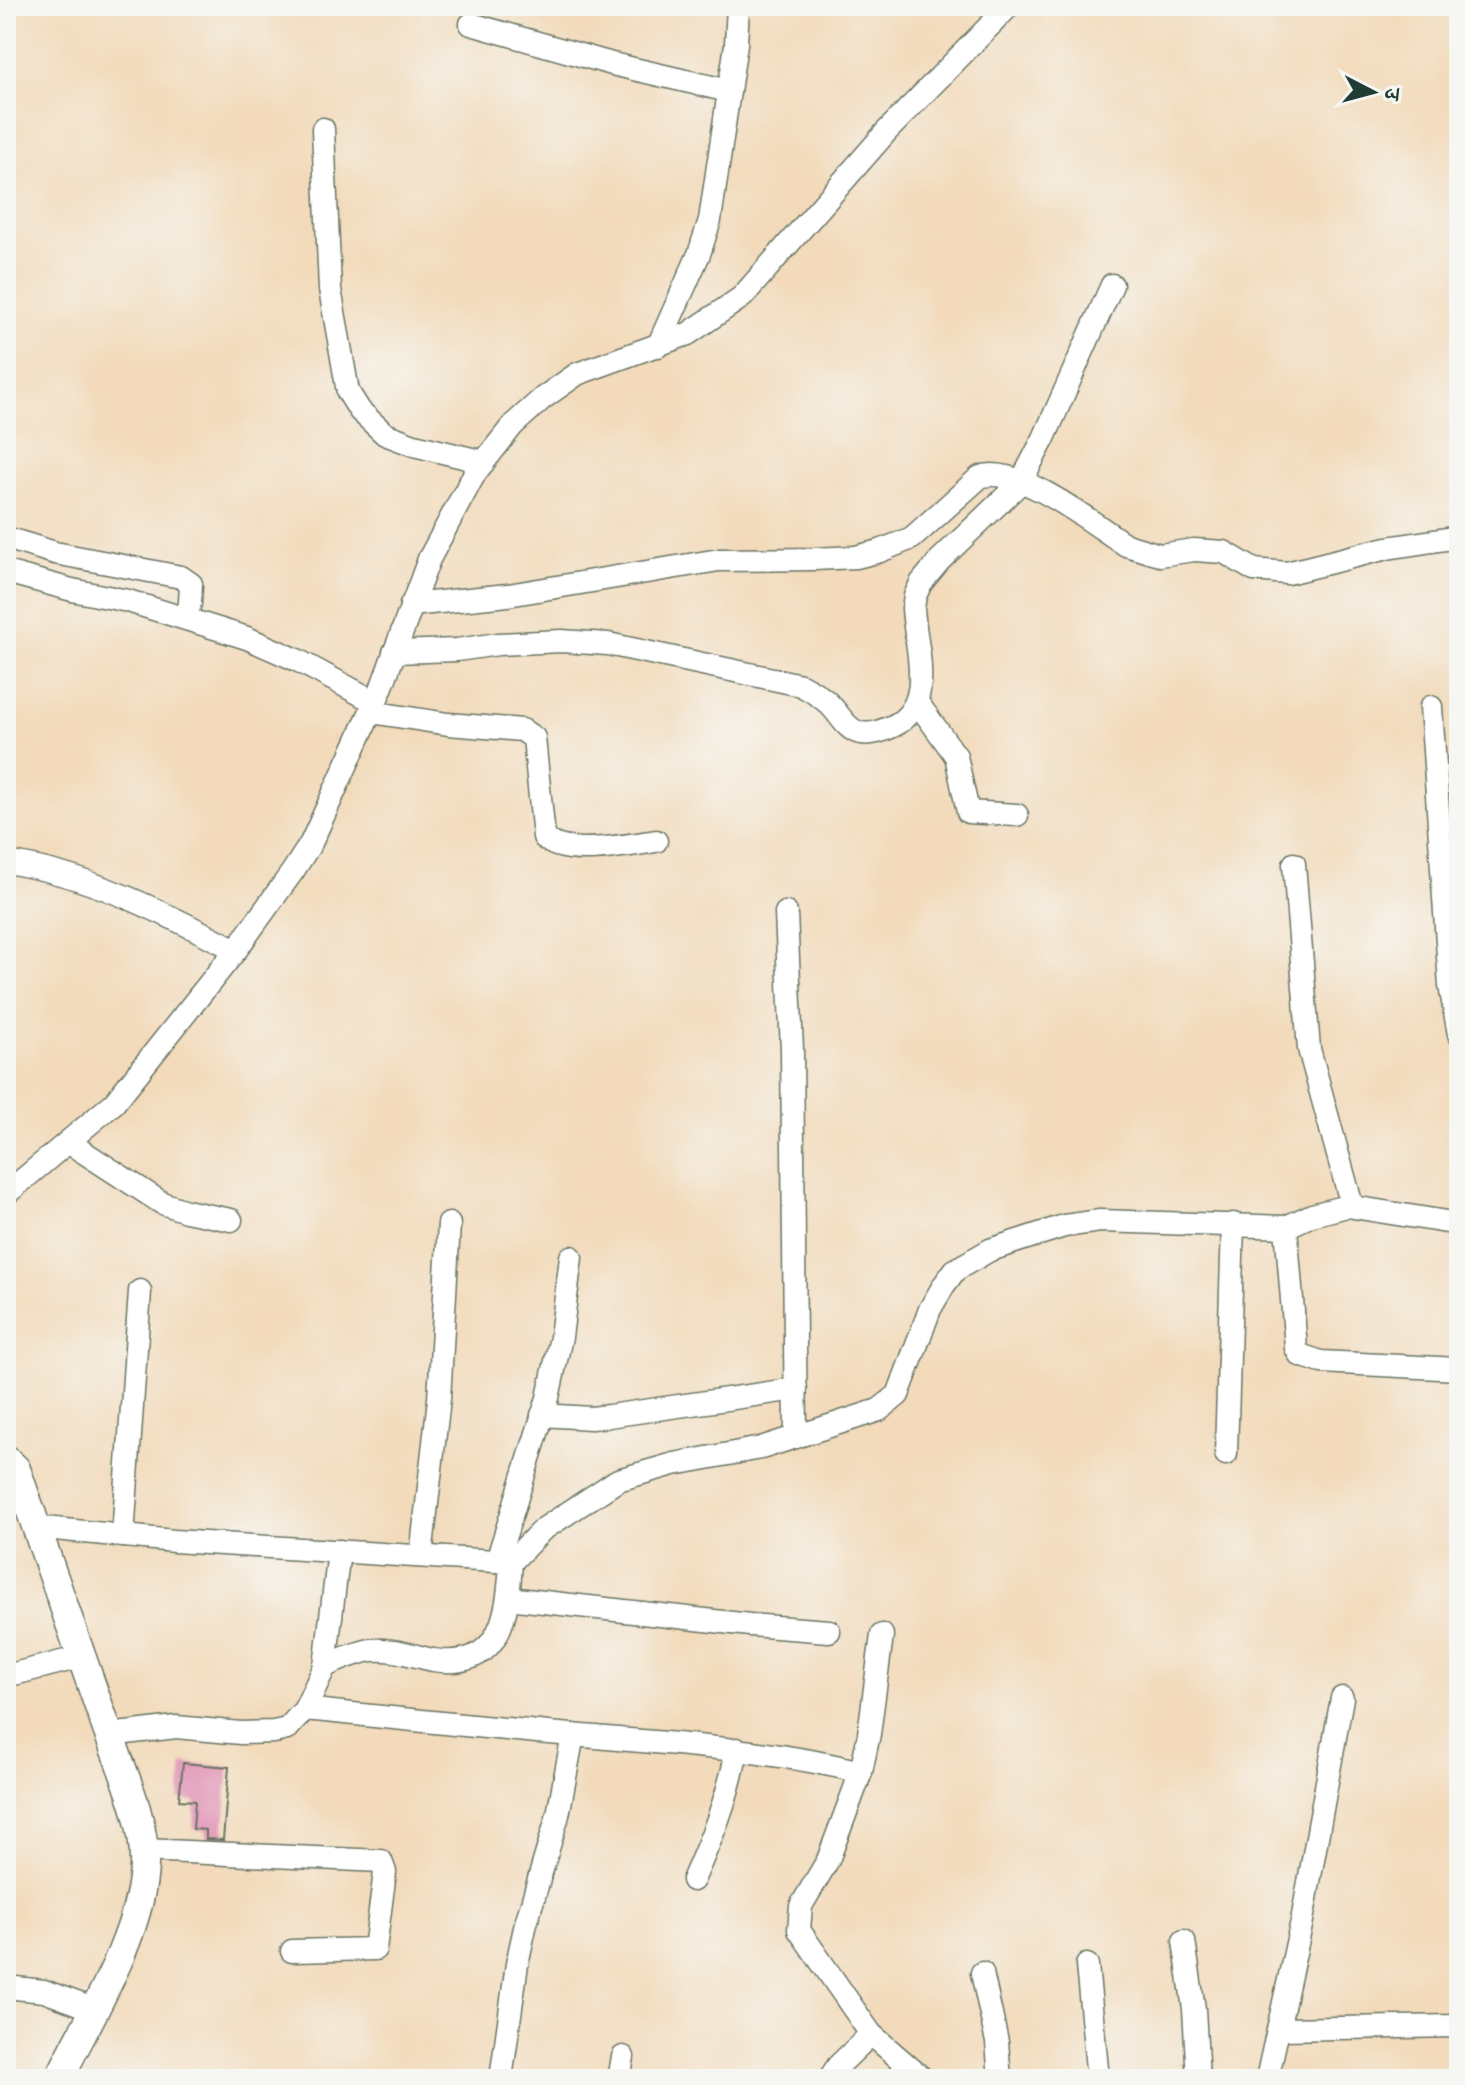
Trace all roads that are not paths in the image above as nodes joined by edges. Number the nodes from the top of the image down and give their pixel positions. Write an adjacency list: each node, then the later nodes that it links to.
1 (738, 6): 4 (street)
2 (1009, 6): 7 (street)
3 (471, 24): 4 (street)
4 (729, 91): 7 (street)
5 (323, 129): 8 (street)
6 (1112, 285): 9 (street)
7 (658, 346): 8 (street)
8 (484, 462): 13 (street)
9 (1010, 478): 10 (street); 13 (street); 16 (street)
10 (1459, 537)
11 (6, 538): 14 (street)
12 (6, 572): 14 (street)
13 (411, 605): 15 (street)
14 (186, 618): 17 (street)
15 (394, 652): 16 (street); 17 (street)
16 (917, 702): 19 (street)
17 (373, 707): 20 (street); 24 (street)
18 (1431, 707): 25 (street)
19 (1017, 815)
20 (656, 841)
21 (6, 862): 24 (street)
22 (1294, 864): 28 (street)
23 (786, 913): 37 (street)
24 (236, 950): 26 (street)
25 (1459, 1034)
26 (68, 1142): 27 (street); 29 (street)
27 (6, 1194)
28 (1352, 1206): 32 (street); 33 (street)
29 (231, 1220)
30 (449, 1224): 45 (street)
31 (1233, 1224): 33 (street); 39 (street); 40 (street)
32 (1459, 1224)
33 (1286, 1227): 36 (street)
34 (571, 1257): 38 (street)
35 (140, 1291): 43 (street)
36 (1459, 1369)
37 (796, 1389): 38 (street); 39 (street)
38 (542, 1415): 46 (street)
39 (796, 1437): 46 (street)
40 (1226, 1454)
41 (6, 1459): 42 (main road)
42 (35, 1527): 43 (street); 50 (main road)
43 (123, 1536): 44 (street)
44 (339, 1551): 45 (street); 51 (street)
45 (421, 1556): 46 (street)
46 (504, 1562): 47 (street)
47 (508, 1598): 48 (street); 51 (street)
48 (829, 1631)
49 (882, 1635): 58 (street)
50 (81, 1657): 52 (street); 56 (main road)
51 (325, 1666): 54 (street)
52 (6, 1676)
53 (1342, 1698): 68 (street)
54 (305, 1709): 55 (street); 56 (street)
55 (573, 1735): 57 (street); 71 (street)
56 (113, 1746): 59 (main road)
57 (737, 1749): 58 (street); 60 (street)
58 (861, 1772): 69 (street)
59 (144, 1850): 62 (street); 66 (main road)
60 (693, 1880)
61 (1184, 1941): 76 (street)
62 (292, 1951)
63 (1087, 1965): 75 (street)
64 (982, 1973): 74 (street)
65 (6, 1987): 66 (street)
66 (93, 2009): 70 (main road)
67 (1459, 2026): 68 (street)
68 (1279, 2029): 77 (street)
69 (863, 2041): 72 (street); 73 (street)
70 (59, 2079)
71 (501, 2079)
72 (829, 2079)
73 (923, 2079)
74 (1000, 2079)
75 (1098, 2079)
76 (1198, 2079)
77 (1267, 2079)

